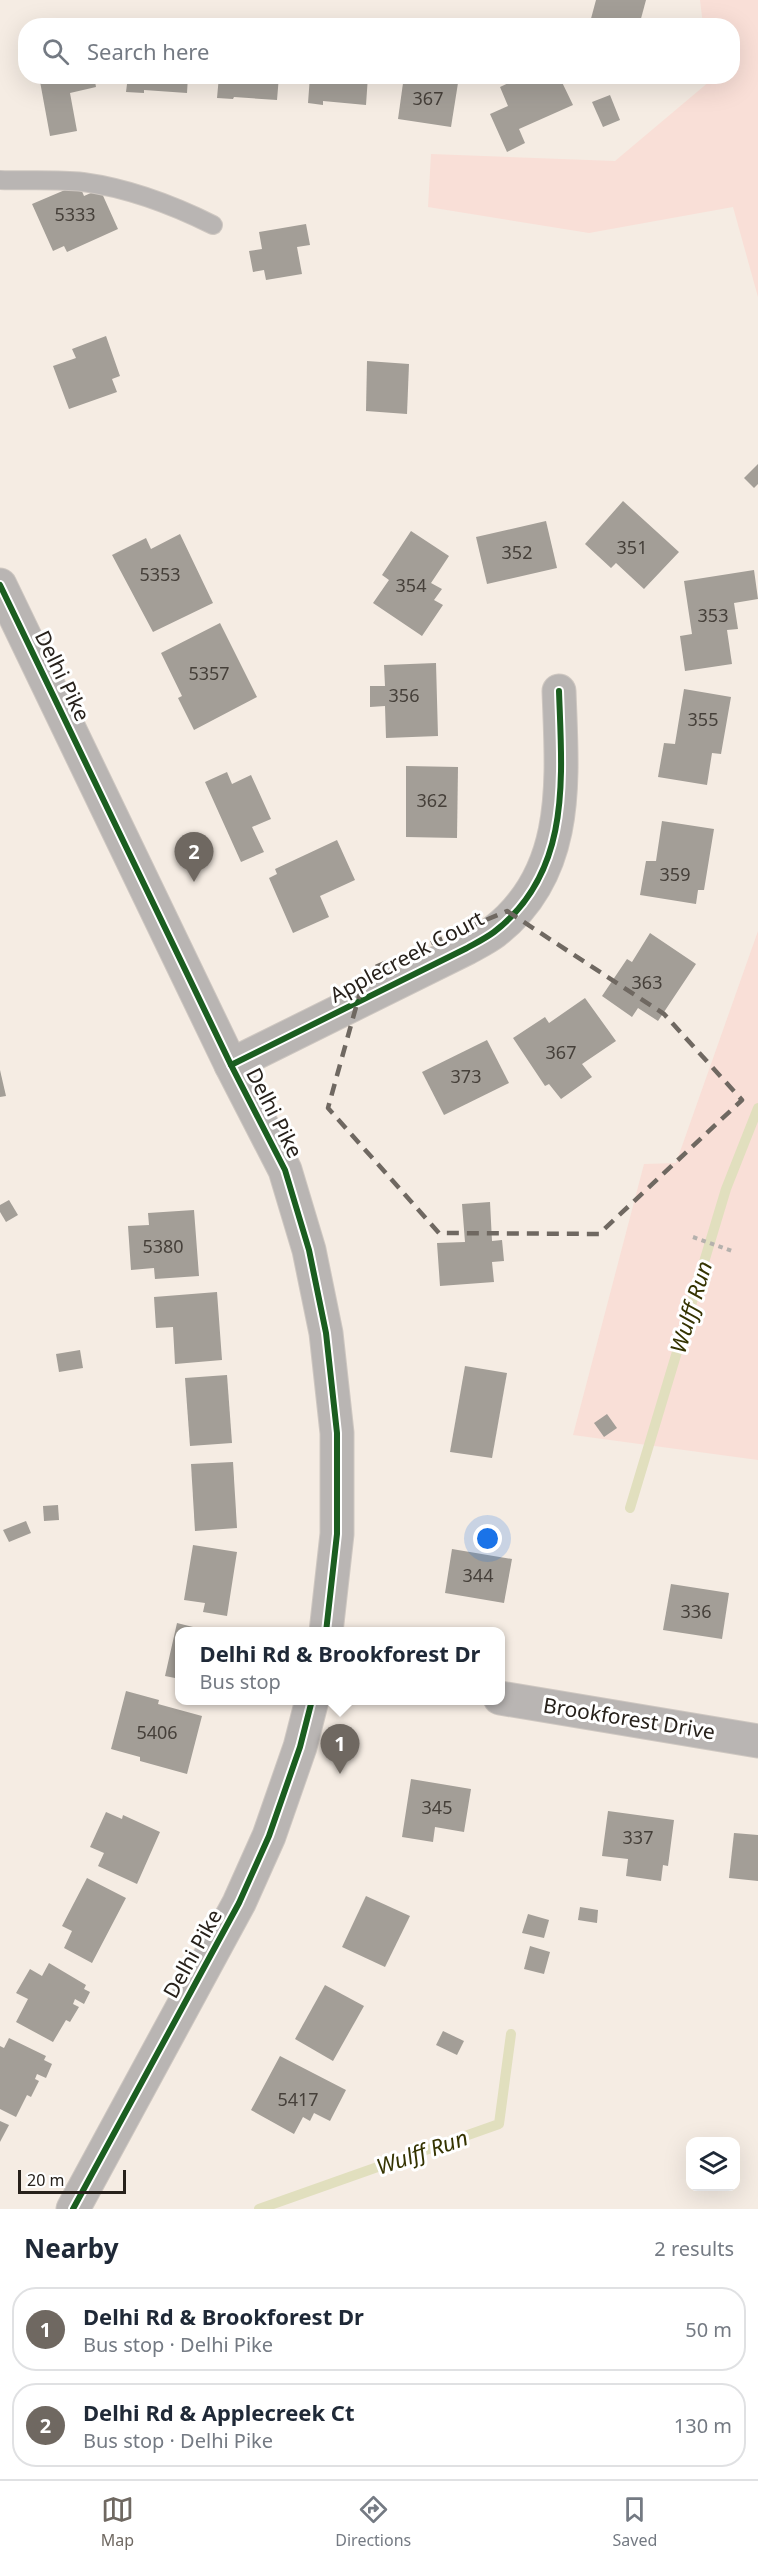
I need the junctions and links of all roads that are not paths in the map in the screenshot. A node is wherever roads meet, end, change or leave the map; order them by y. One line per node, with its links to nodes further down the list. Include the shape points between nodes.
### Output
1 (0, 180): 2 (lane, via 93,185 133,194)
2 (213, 225)
3 (0, 585): 5 (street, Delhi Pike)
4 (559, 691): 5 (street, Applecreek Court, via 562,784 554,842 536,885 517,911 494,932 467,948)
5 (231, 1065): 6 (street, Delhi Pike, via 285,1170 309,1250 326,1333 337,1433 337,1534)
6 (327, 1627)
7 (505, 1699): 9 (street, Brookforest Drive)
8 (311, 1705): 10 (street, Delhi Pike, via 269,1836 239,1904)
9 (758, 1741)
10 (73, 2209)

